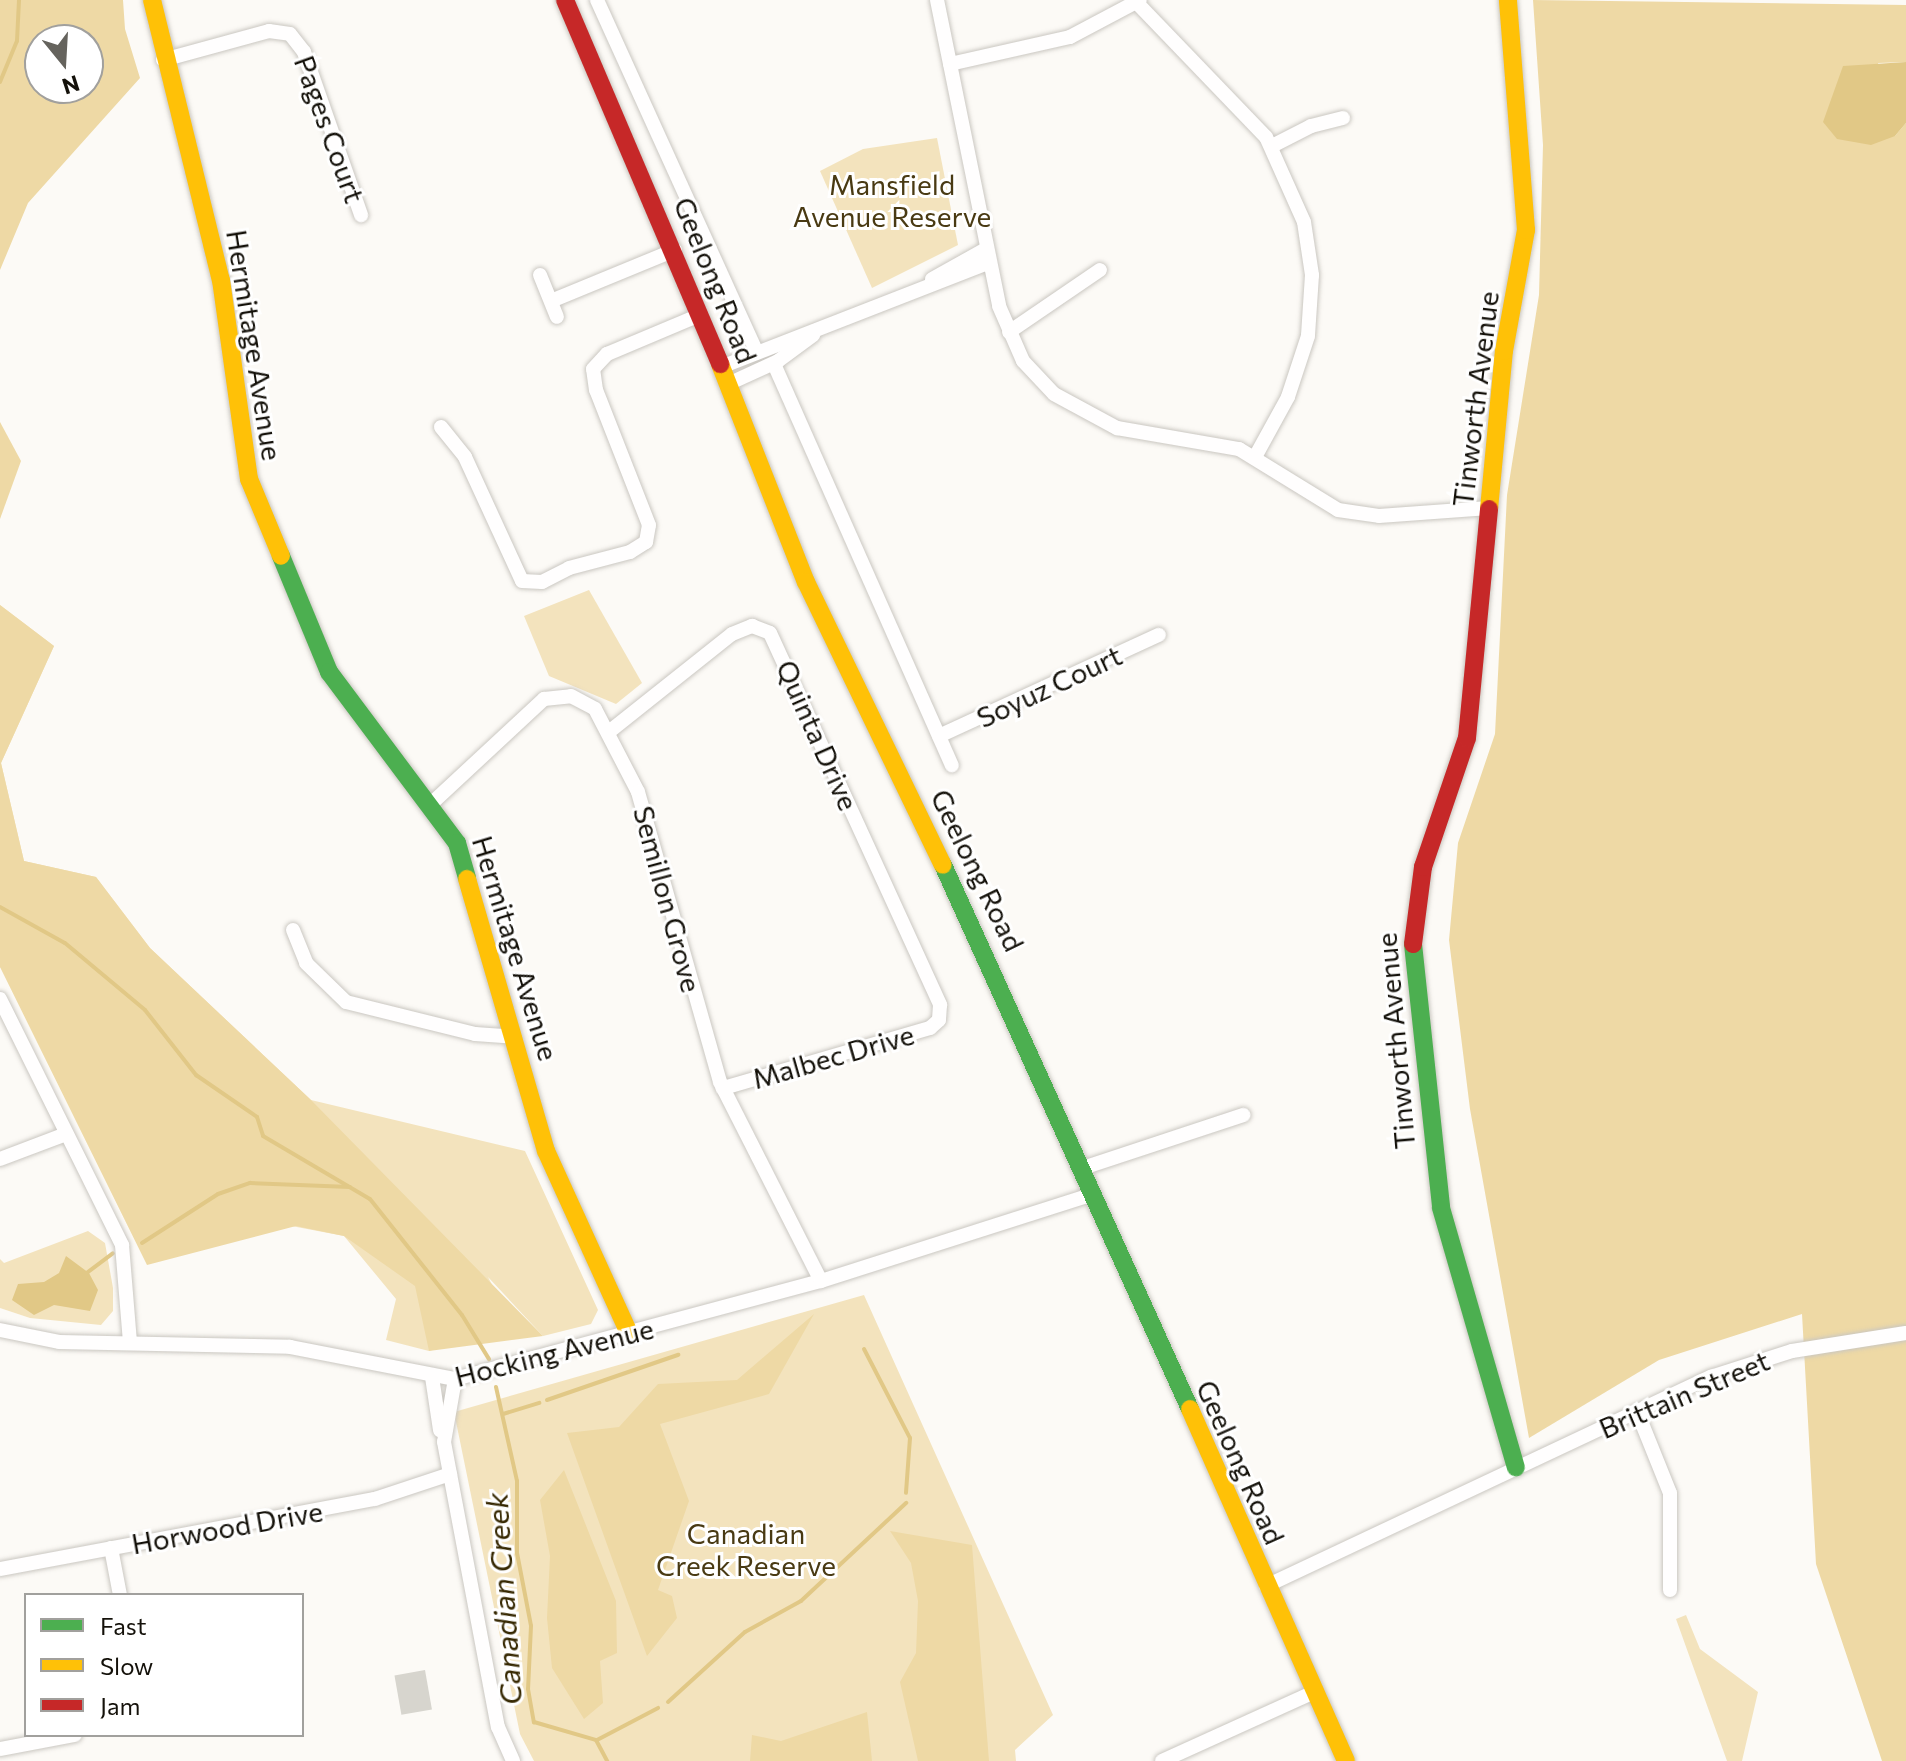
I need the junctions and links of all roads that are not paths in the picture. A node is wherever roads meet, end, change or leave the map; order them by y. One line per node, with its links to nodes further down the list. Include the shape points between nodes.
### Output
1 (152, 0): 7 (street, Hermitage Avenue)
2 (565, 0): 12 (street, Geelong Road)
3 (597, 0): 21 (street, Geelong Road)
4 (937, 0): 8 (street)
5 (1508, 0): 26 (street, Tinworth Avenue, via 1526,230 1504,351)
6 (1138, 1): 8 (street, via 1070,37); 10 (street)
7 (163, 60): 11 (street, Pages Court, via 269,31 290,34 304,52); 31 (street, Hermitage Avenue, via 219,268 252,489 329,672 360,719)
8 (950, 64): 13 (street)
9 (1343, 118): 10 (street, via 1311,126)
10 (1272, 146): 25 (street, via 1302,215 1312,294 1298,373)
11 (361, 215)
12 (675, 250): 16 (street); 17 (street, Geelong Road)
13 (987, 256): 19 (street); 20 (street)
14 (1100, 270): 19 (street)
15 (540, 275): 16 (street)
16 (551, 301): 18 (street)
17 (700, 315): 23 (street, Geelong Road); 24 (street, via 607,354 593,369 596,390 649,525 646,542 630,552 569,568 542,582 519,579 465,457)
18 (557, 317)
19 (1009, 332): 25 (street, via 1031,371 1077,411 1117,428 1221,443)
20 (816, 333): 21 (street); 22 (street)
21 (759, 351): 22 (street, Geelong Road); 23 (street)
22 (771, 365): 23 (street); 29 (street, Geelong Road)
23 (724, 376): 40 (street, Geelong Road, via 818,609 954,881)
24 (441, 427)
25 (1255, 457): 26 (street, via 1317,501 1355,514)
26 (1489, 508): 51 (street, Tinworth Avenue, via 1467,738 1423,867 1411,958 1441,1208)
27 (1159, 635): 29 (street, Soyuz Court)
28 (610, 731): 31 (street, Semillon Grove, via 587,702 549,697); 34 (street, Quinta Drive, via 732,634 752,626 770,633 938,999); 36 (street, Semillon Grove, via 640,798)
29 (939, 736): 30 (street, Geelong Road)
30 (952, 765)
31 (432, 803): 35 (street, Hermitage Avenue, via 470,873)
32 (293, 930): 35 (street, via 306,963 346,1002)
33 (0, 999): 38 (street)
34 (940, 1018): 36 (street, Malbec Drive, via 930,1028)
35 (514, 1037): 45 (street, Hermitage Avenue, via 550,1160)
36 (723, 1088): 42 (street, Semillon Grove)
37 (1243, 1115): 40 (street)
38 (66, 1134): 39 (street); 46 (street, via 123,1249)
39 (0, 1159)
40 (1083, 1168): 41 (street, Geelong Road)
41 (1093, 1194): 42 (street, Hocking Avenue); 55 (street, Geelong Road)
42 (821, 1281): 45 (street, Hocking Avenue)
43 (0, 1330): 46 (street, Hocking Avenue, via 59,1342)
44 (1906, 1333): 49 (street, Brittain Street, via 1765,1358)
45 (630, 1335): 48 (street, Hocking Avenue)
46 (130, 1342): 47 (street, Hocking Avenue, via 290,1347)
47 (432, 1377): 48 (street, Hocking Avenue); 50 (street)
48 (455, 1379): 50 (street)
49 (1637, 1411): 51 (street, Brittain Street); 56 (street, via 1670,1493)
50 (444, 1442): 52 (street)
51 (1516, 1467): 55 (street)
52 (450, 1474): 53 (street, Horwood Drive, via 375,1499); 61 (street, via 498,1727)
53 (111, 1548): 54 (street, Horwood Drive); 57 (street)
54 (0, 1569)
55 (1266, 1586): 58 (street, Geelong Road)
56 (1670, 1590)
57 (120, 1593)
58 (1314, 1692): 62 (street); 63 (street, Geelong Road)
59 (64, 1737): 60 (street)
60 (0, 1749)
61 (513, 1761)
62 (1162, 1761)
63 (1346, 1761)

